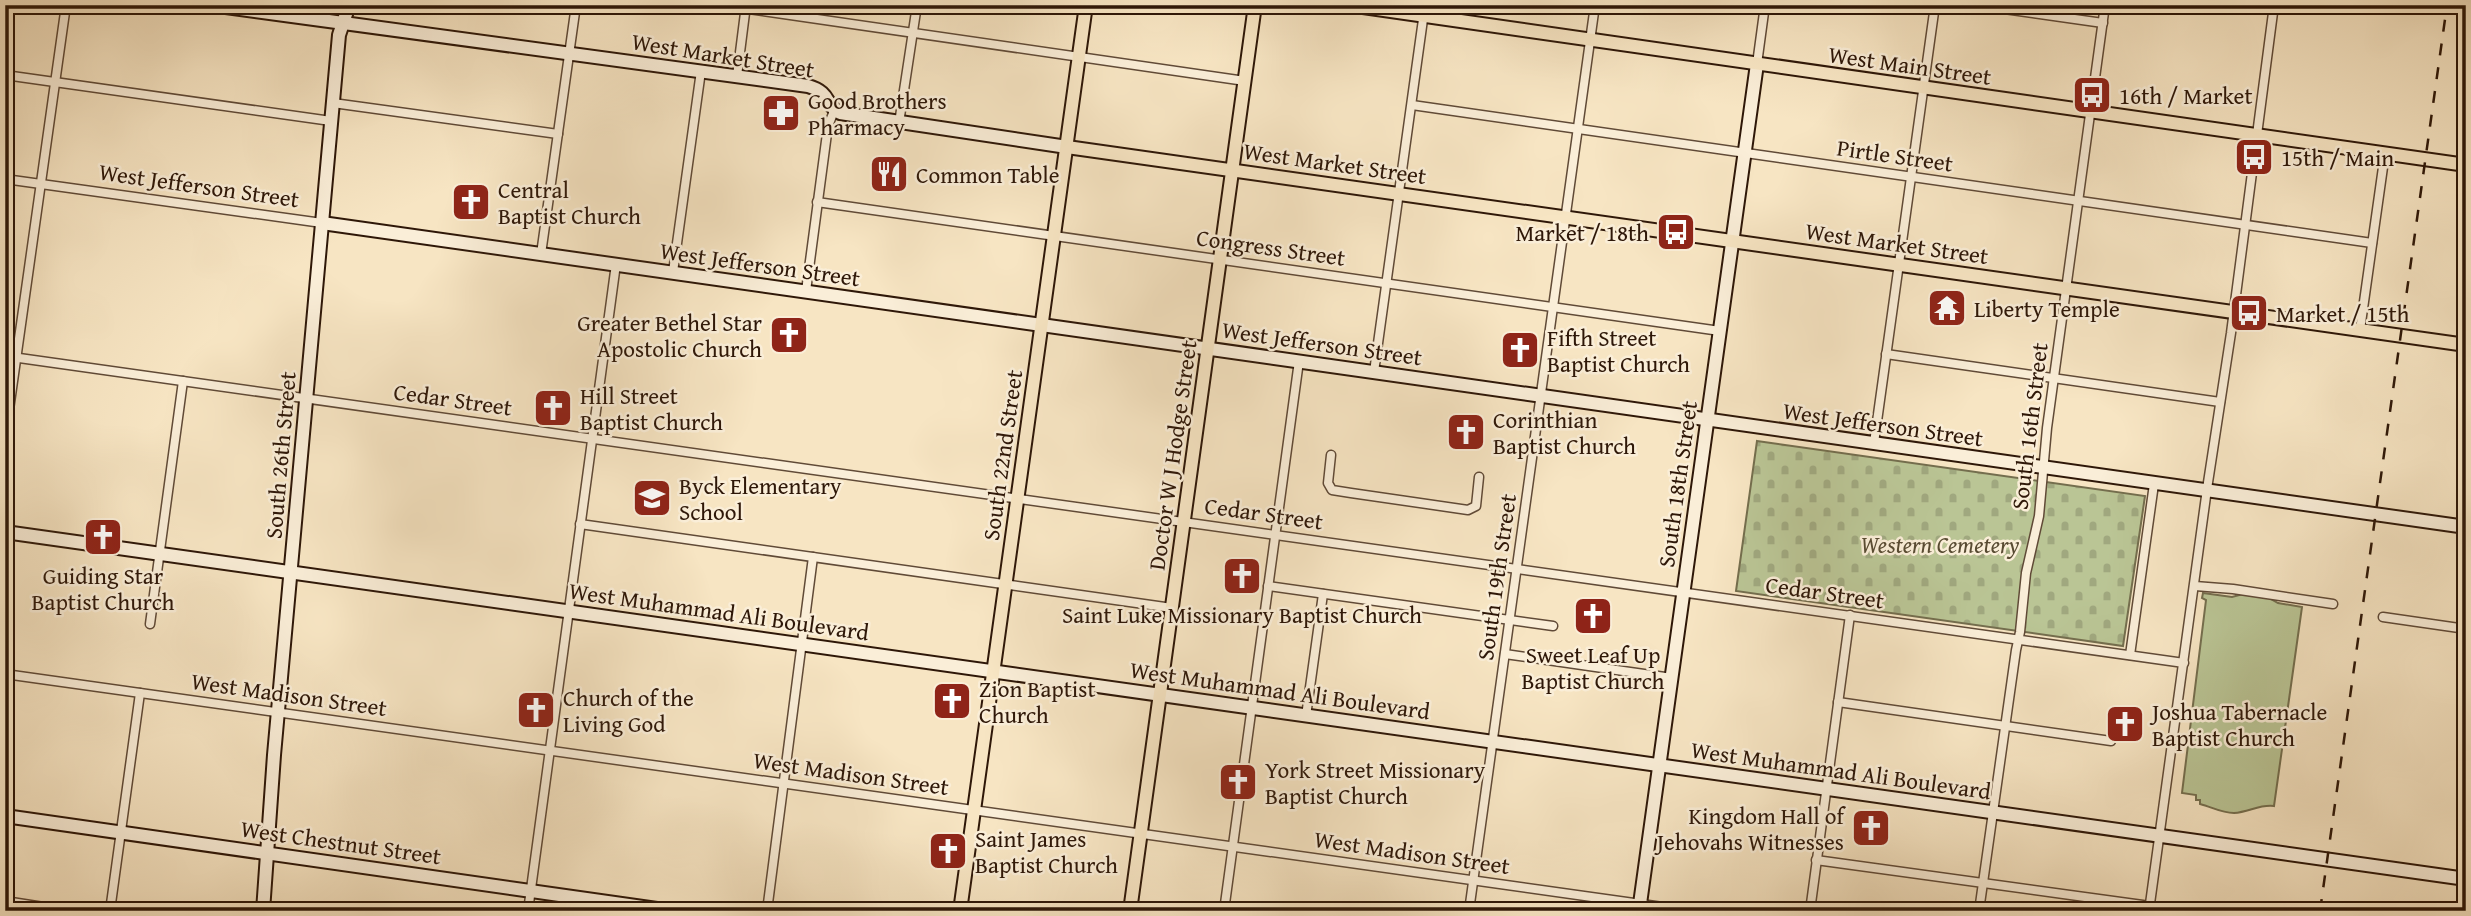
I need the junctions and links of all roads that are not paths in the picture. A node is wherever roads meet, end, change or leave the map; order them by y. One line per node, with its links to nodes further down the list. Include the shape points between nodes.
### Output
1 (66, 5): 29 (street)
2 (211, 5): 18 (street, West Market Street)
3 (349, 5): 18 (street, South 26th Street)
4 (576, 5): 22 (street)
5 (721, 5): 16 (street)
6 (917, 5): 20 (street)
7 (1086, 5): 23 (main road, South 22nd Street)
8 (1255, 5): 28 (main road, Doctor W J Hodge Street)
9 (1349, 5): 17 (main road, West Main Street)
10 (1595, 5): 21 (street, South 19th Street)
11 (1765, 5): 24 (street)
12 (1935, 5): 30 (street)
13 (1976, 5): 19 (street)
14 (2105, 5): 19 (street, South 16th Street)
15 (2274, 5): 39 (street)
16 (746, 7): 20 (street); 27 (street)
17 (1425, 11): 21 (main road, West Main Street); 32 (street)
18 (344, 23): 22 (street, West Market Street); 31 (street, South 26th Street)
19 (2103, 23): 34 (street, South 16th Street)
20 (913, 33): 23 (street); 36 (street)
21 (1591, 40): 24 (main road, West Main Street); 37 (street, South 19th Street)
22 (569, 53): 25 (street, West Market Street); 38 (street)
23 (1079, 57): 28 (street); 40 (main road, South 22nd Street)
24 (1757, 64): 30 (main road, West Main Street); 41 (street, South 18th Street)
25 (701, 71): 27 (street, West Market Street); 61 (street)
26 (5, 75): 29 (street)
27 (737, 76): 33 (street, West Market Street, via 816,88)
28 (1245, 81): 44 (main road, Doctor W J Hodge Street)
29 (55, 82): 35 (street); 47 (street)
30 (1923, 88): 34 (main road, West Main Street); 45 (street)
31 (333, 103): 35 (street, South 26th Street); 38 (street)
32 (1412, 105): 37 (street, Pirtle Street); 48 (street)
33 (835, 111): 36 (street, West Market Street); 50 (street, via 828,126)
34 (2090, 111): 39 (main road, West Main Street); 49 (street, South 16th Street)
35 (331, 121): 52 (street, South 26th Street)
36 (899, 122): 40 (street, West Market Street)
37 (1578, 129): 41 (street, Pirtle Street); 51 (street, South 19th Street)
38 (558, 134): 57 (street)
39 (2258, 134): 42 (main road, West Main Street); 53 (street)
40 (1067, 147): 44 (main road, West Market Street); 54 (main road, South 22nd Street)
41 (1744, 153): 45 (street, Pirtle Street); 55 (street, South 18th Street)
42 (2385, 153): 43 (main road, West Main Street); 56 (street)
43 (2466, 165)
44 (1232, 170): 48 (main road, West Market Street); 58 (main road, Doctor W J Hodge Street)
45 (1911, 177): 49 (street, Pirtle Street); 60 (street)
46 (5, 179): 47 (street, West Jefferson Street)
47 (41, 184): 52 (street, West Jefferson Street); 74 (street)
48 (1399, 193): 51 (main road, West Market Street); 62 (street)
49 (2078, 201): 53 (street, Pirtle Street); 63 (street, South 16th Street)
50 (817, 202): 54 (street, Congress Street); 64 (street)
51 (1566, 217): 55 (main road, West Market Street); 65 (street, South 19th Street)
52 (322, 223): 57 (street, West Jefferson Street); 80 (street, South 26th Street)
53 (2245, 225): 56 (street, Pirtle Street); 66 (street)
54 (1053, 235): 58 (street, Congress Street); 67 (main road, South 22nd Street)
55 (1732, 240): 60 (main road, West Market Street); 69 (street, South 18th Street)
56 (2372, 243): 68 (street)
57 (541, 254): 59 (street, West Jefferson Street)
58 (1221, 259): 62 (street, Congress Street); 71 (main road, Doctor W J Hodge Street)
59 (616, 264): 61 (street, West Jefferson Street); 84 (street)
60 (1899, 265): 63 (main road, West Market Street); 72 (street)
61 (673, 272): 64 (street, West Jefferson Street)
62 (1386, 282): 65 (street, Congress Street); 76 (street)
63 (2066, 288): 66 (main road, West Market Street); 77 (street, South 16th Street)
64 (806, 291): 67 (street, West Jefferson Street)
65 (1553, 306): 69 (street, Congress Street); 79 (street, South 19th Street)
66 (2234, 311): 68 (main road, West Market Street); 81 (street)
67 (1041, 325): 71 (street, West Jefferson Street); 91 (main road, South 22nd Street)
68 (2360, 330): 70 (main road, West Market Street)
69 (1720, 331): 82 (street, South 18th Street)
70 (2466, 345)
71 (1208, 348): 75 (street, West Jefferson Street); 92 (main road, Doctor W J Hodge Street)
72 (1886, 354): 77 (street); 85 (street)
73 (5, 356): 74 (street, Cedar Street)
74 (17, 357): 78 (street, Cedar Street); 83 (street)
75 (1299, 361): 76 (street, West Jefferson Street); 96 (street)
76 (1374, 372): 79 (street, West Jefferson Street)
77 (2053, 378): 81 (street); 87 (street, South 16th Street)
78 (183, 381): 80 (street, Cedar Street); 97 (street)
79 (1541, 395): 82 (street, West Jefferson Street); 99 (street, South 19th Street)
80 (306, 398): 84 (street, Cedar Street); 100 (street, South 26th Street)
81 (2220, 402): 90 (street)
82 (1707, 419): 85 (street, West Jefferson Street); 104 (street, South 18th Street)
83 (5, 438)
84 (592, 438): 91 (street, Cedar Street); 93 (street)
85 (1874, 443): 87 (street, West Jefferson Street)
86 (1331, 455): 88 (street, via 1328,483 1332,490 1364,495 1468,510 1476,506)
87 (2043, 467): 89 (street, West Jefferson Street); 115 (street, South 16th Street)
88 (1479, 477)
89 (2154, 484): 90 (street, West Jefferson Street); 118 (street)
90 (2207, 489): 94 (street, West Jefferson Street); 103 (street)
91 (1017, 498): 92 (street, Cedar Street); 101 (main road, South 22nd Street)
92 (1184, 521): 96 (street, Cedar Street); 107 (main road, Doctor W J Hodge Street)
93 (580, 524): 98 (street); 108 (street)
94 (2466, 527)
95 (5, 532): 97 (street, West Muhammad Ali Boulevard)
96 (1275, 534): 99 (street, Cedar Street); 102 (street)
97 (160, 554): 100 (street, West Muhammad Ali Boulevard); 112 (street)
98 (813, 557): 101 (street); 116 (street)
99 (1517, 568): 104 (street, Cedar Street); 111 (street, South 19th Street)
100 (291, 572): 108 (street, West Muhammad Ali Boulevard); 127 (street, South 26th Street)
101 (1005, 584): 107 (street); 120 (main road, South 22nd Street)
102 (1268, 586): 105 (street); 126 (street)
103 (2195, 586): 106 (street); 119 (street)
104 (1683, 592): 109 (street, Cedar Street); 122 (street, South 18th Street)
105 (1323, 594): 111 (street); 128 (street)
106 (2333, 604)
107 (1172, 608): 124 (main road, Doctor W J Hodge Street)
108 (568, 611): 116 (street, West Muhammad Ali Boulevard); 132 (street)
109 (1850, 615): 115 (street, Cedar Street); 125 (street)
110 (2383, 617): 114 (street)
111 (1510, 620): 113 (street); 117 (street, South 19th Street)
112 (150, 624)
113 (1553, 626)
114 (2466, 629)
115 (2019, 639): 118 (street, Cedar Street); 129 (street, South 16th Street)
116 (802, 644): 120 (street, West Muhammad Ali Boulevard); 134 (street)
117 (1505, 654): 122 (street); 131 (street, South 19th Street)
118 (2130, 655): 119 (street, Cedar Street)
119 (2185, 663): 141 (street)
120 (993, 671): 124 (street, West Muhammad Ali Boulevard); 136 (main road, South 22nd Street)
121 (5, 674): 123 (street, West Madison Street)
122 (1672, 678): 133 (street, South 18th Street)
123 (140, 693): 127 (street, West Madison Street); 139 (street)
124 (1160, 694): 126 (street, West Muhammad Ali Boulevard); 140 (main road, Doctor W J Hodge Street)
125 (1838, 702): 129 (street); 135 (street)
126 (1252, 708): 128 (street, West Muhammad Ali Boulevard); 142 (street)
127 (278, 712): 132 (street, West Madison Street); 143 (street, South 26th Street)
128 (1306, 716): 131 (street, West Muhammad Ali Boulevard)
129 (2005, 726): 130 (street); 137 (street, South 16th Street)
130 (2111, 741)
131 (1493, 742): 133 (street, West Muhammad Ali Boulevard); 146 (street, South 19th Street)
132 (550, 750): 134 (street, West Madison Street); 148 (street)
133 (1660, 766): 135 (street, West Muhammad Ali Boulevard); 150 (street, South 18th Street)
134 (784, 783): 136 (street, West Madison Street); 157 (street)
135 (1826, 789): 137 (street, West Muhammad Ali Boulevard); 144 (street)
136 (974, 810): 140 (street, West Madison Street); 158 (main road, South 22nd Street)
137 (1993, 813): 141 (street, West Muhammad Ali Boulevard); 147 (street, South 16th Street)
138 (5, 816): 139 (street, West Chestnut Street)
139 (120, 832): 143 (street, West Chestnut Street); 153 (street)
140 (1140, 833): 142 (street, West Madison Street); 159 (main road, Doctor W J Hodge Street)
141 (2160, 836): 145 (street, West Muhammad Ali Boulevard); 151 (street)
142 (1231, 846): 146 (street, West Madison Street); 160 (street)
143 (267, 853): 148 (street, West Chestnut Street); 154 (street, South 26th Street)
144 (1816, 860): 147 (street); 163 (street)
145 (2466, 879)
146 (1474, 880): 150 (street, West Madison Street); 161 (street, South 19th Street)
147 (1983, 883): 151 (street); 164 (street, South 16th Street)
148 (531, 890): 155 (street); 156 (street, West Chestnut Street)
149 (5, 901): 152 (street)
150 (1640, 907): 162 (street, West Madison Street)
151 (2150, 908)
152 (69, 911)
153 (110, 911)
154 (262, 911)
155 (528, 911)
156 (671, 911)
157 (766, 911)
158 (960, 911)
159 (1130, 911)
160 (1224, 911)
161 (1469, 911)
162 (1690, 911)
163 (1810, 911)
164 (1979, 911)

